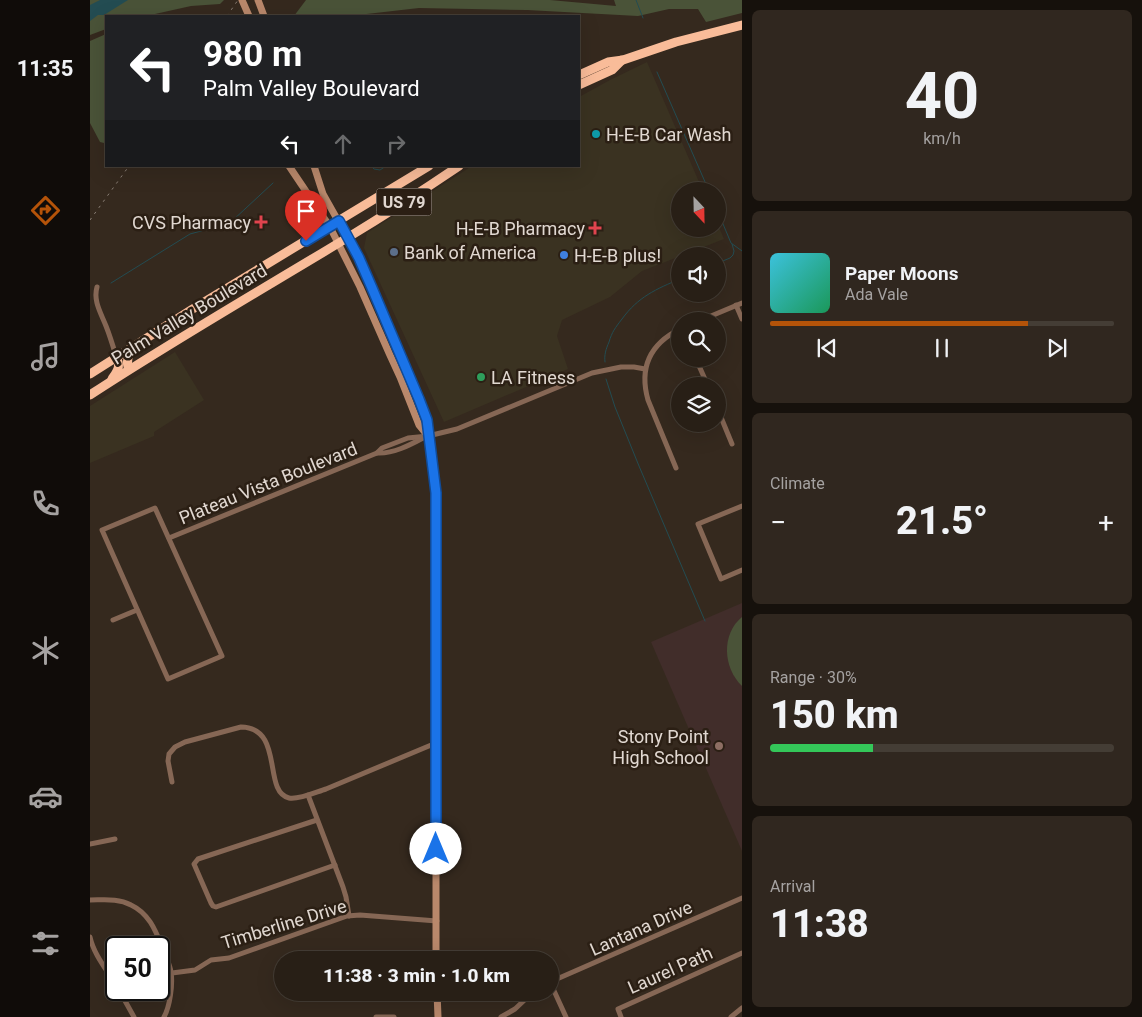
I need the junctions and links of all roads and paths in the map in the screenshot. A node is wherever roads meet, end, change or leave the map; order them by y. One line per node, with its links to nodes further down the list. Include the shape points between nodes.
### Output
1 (242, 0): 3 (main road)
2 (258, 1): 4 (main road)
3 (249, 15)
4 (264, 15)
5 (742, 25): 6 (highway)
6 (623, 60): 7 (highway, via 608,62); 8 (highway, via 612,70)
7 (580, 75)
8 (580, 85)
9 (290, 167): 14 (main road)
10 (314, 167): 13 (main road, via 323,194)
11 (427, 167): 13 (highway, Palm Valley Boulevard / US 79)
12 (457, 167): 15 (highway, Palm Valley Boulevard / US 79)
13 (339, 221): 14 (highway, Palm Valley Boulevard / US 79); 15 (main road)
14 (330, 227): 16 (main road); 23 (highway, Palm Valley Boulevard / US 79)
15 (348, 238): 16 (highway, Palm Valley Boulevard / US 79); 25 (main road)
16 (338, 243): 20 (main road); 26 (highway, Palm Valley Boulevard / US 79)
17 (97, 287): 24 (street, via 96,303)
18 (739, 304): 19 (street); 21 (street)
19 (720, 312)
20 (373, 317): 25 (main road, via 382,324); 32 (main road, via 419,425)
21 (742, 319)
22 (671, 335): 27 (street, via 661,342)
23 (136, 344): 24 (highway, Palm Valley Boulevard / US 79); 26 (highway, via 128,359)
24 (116, 356): 28 (highway, Palm Valley Boulevard / US 79); 29 (highway, via 119,367)
25 (404, 364): 32 (main road, via 427,420)
26 (129, 369): 29 (highway, Palm Valley Boulevard / US 79)
27 (645, 369): 32 (street, Plateau Vista Boulevard, via 621,367 592,373 457,429); 34 (street, via 648,400)
28 (90, 374)
29 (111, 381): 30 (highway, Palm Valley Boulevard / US 79)
30 (90, 395)
31 (726, 429): 33 (street)
32 (428, 436): 36 (street, Plateau Vista Boulevard, via 401,448 377,453); 40 (main road, via 436,493)
33 (732, 444)
34 (676, 468)
35 (742, 506): 37 (street, via 698,524 721,579)
36 (168, 538): 38 (street, via 154,508 102,530); 38 (street, via 222,656 168,679)
37 (742, 570)
38 (137, 610): 39 (street)
39 (113, 620)
40 (436, 743): 42 (street); 50 (main road)
41 (172, 782): 42 (street, via 168,761 175,747 247,728 264,737 280,793 290,798)
42 (308, 795): 43 (street)
43 (317, 820): 46 (street); 46 (street, via 198,859 194,864 211,903 216,907)
44 (115, 838): 45 (street)
45 (90, 844)
46 (335, 865): 49 (street)
47 (742, 898): 56 (street, Lantana Drive)
48 (90, 900): 55 (street, via 119,900 141,911 154,928)
49 (349, 916): 50 (street, Timberline Drive); 55 (street, Timberline Drive, via 229,958 211,960 195,970)
50 (437, 921): 52 (main road)
51 (90, 937): 54 (street)
52 (436, 951)
53 (742, 953): 69 (street, Laurel Path, via 618,1009)
54 (105, 968)
55 (172, 973): 63 (street, via 170,1003)
56 (559, 978)
57 (125, 1001): 62 (street)
58 (437, 1001): 66 (main road)
59 (523, 1001): 67 (street)
60 (559, 1001): 68 (street)
61 (742, 1008): 70 (street)
62 (134, 1017)
63 (164, 1017)
64 (376, 1017): 65 (street)
65 (394, 1017)
66 (438, 1017)
67 (501, 1017)
68 (566, 1017)
69 (621, 1017)
70 (731, 1017)

